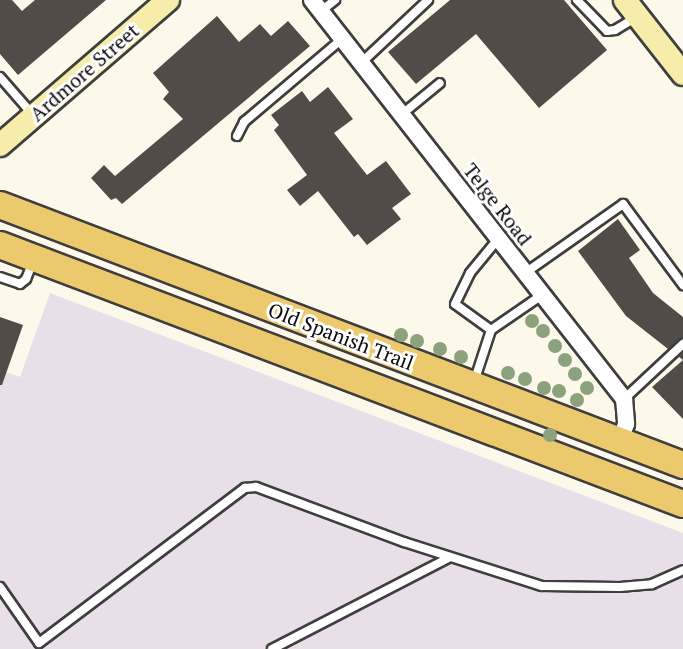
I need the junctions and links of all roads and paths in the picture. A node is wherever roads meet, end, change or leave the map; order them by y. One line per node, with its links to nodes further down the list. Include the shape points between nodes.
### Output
1 (168, 0): 13 (street, Ardmore Street)
2 (335, 0): 5 (lane)
3 (428, 0): 8 (lane)
4 (577, 0): 6 (lane, via 607,31 615,30)
5 (317, 5): 7 (street, Telge Road)
6 (631, 8): 9 (street)
7 (342, 39): 8 (street, Telge Road); 14 (lane, via 244,122)
8 (361, 63): 12 (street, Telge Road)
9 (683, 74)
10 (0, 77): 13 (lane)
11 (440, 83): 12 (lane)
12 (401, 115): 17 (street, Telge Road)
13 (34, 116): 15 (street, Ardmore Street)
14 (237, 136)
15 (0, 145)
16 (0, 205): 22 (main road, Old Spanish Trail)
17 (498, 238): 20 (street, Telge Road); 26 (lane, via 470,273 455,304)
18 (0, 245): 19 (main road, Old Spanish Trail)
19 (34, 258): 21 (lane, via 20,284); 25 (main road, Old Spanish Trail)
20 (525, 273): 23 (lane, via 623,204); 24 (street, Telge Road)
21 (0, 277)
22 (200, 282): 25 (main road); 28 (main road, Old Spanish Trail)
23 (683, 285)
24 (542, 295): 26 (lane); 29 (street, Telge Road)
25 (187, 316): 30 (main road, Old Spanish Trail)
26 (491, 330): 28 (lane)
27 (683, 344): 29 (lane)
28 (470, 384): 30 (main road); 31 (main road, Old Spanish Trail)
29 (624, 399): 31 (street, via 626,424)
30 (454, 417): 34 (main road, Old Spanish Trail)
31 (620, 441): 32 (main road, Old Spanish Trail)
32 (659, 456): 33 (main road, Old Spanish Trail); 34 (main road)
33 (683, 465)
34 (647, 490): 35 (main road, Old Spanish Trail)
35 (683, 504)
36 (450, 557): 37 (lane, via 542,586 652,584); 39 (lane, via 256,487 244,488); 41 (lane)
37 (683, 570)
38 (0, 587): 39 (lane)
39 (39, 642): 40 (lane)
40 (29, 649)
41 (272, 649)

